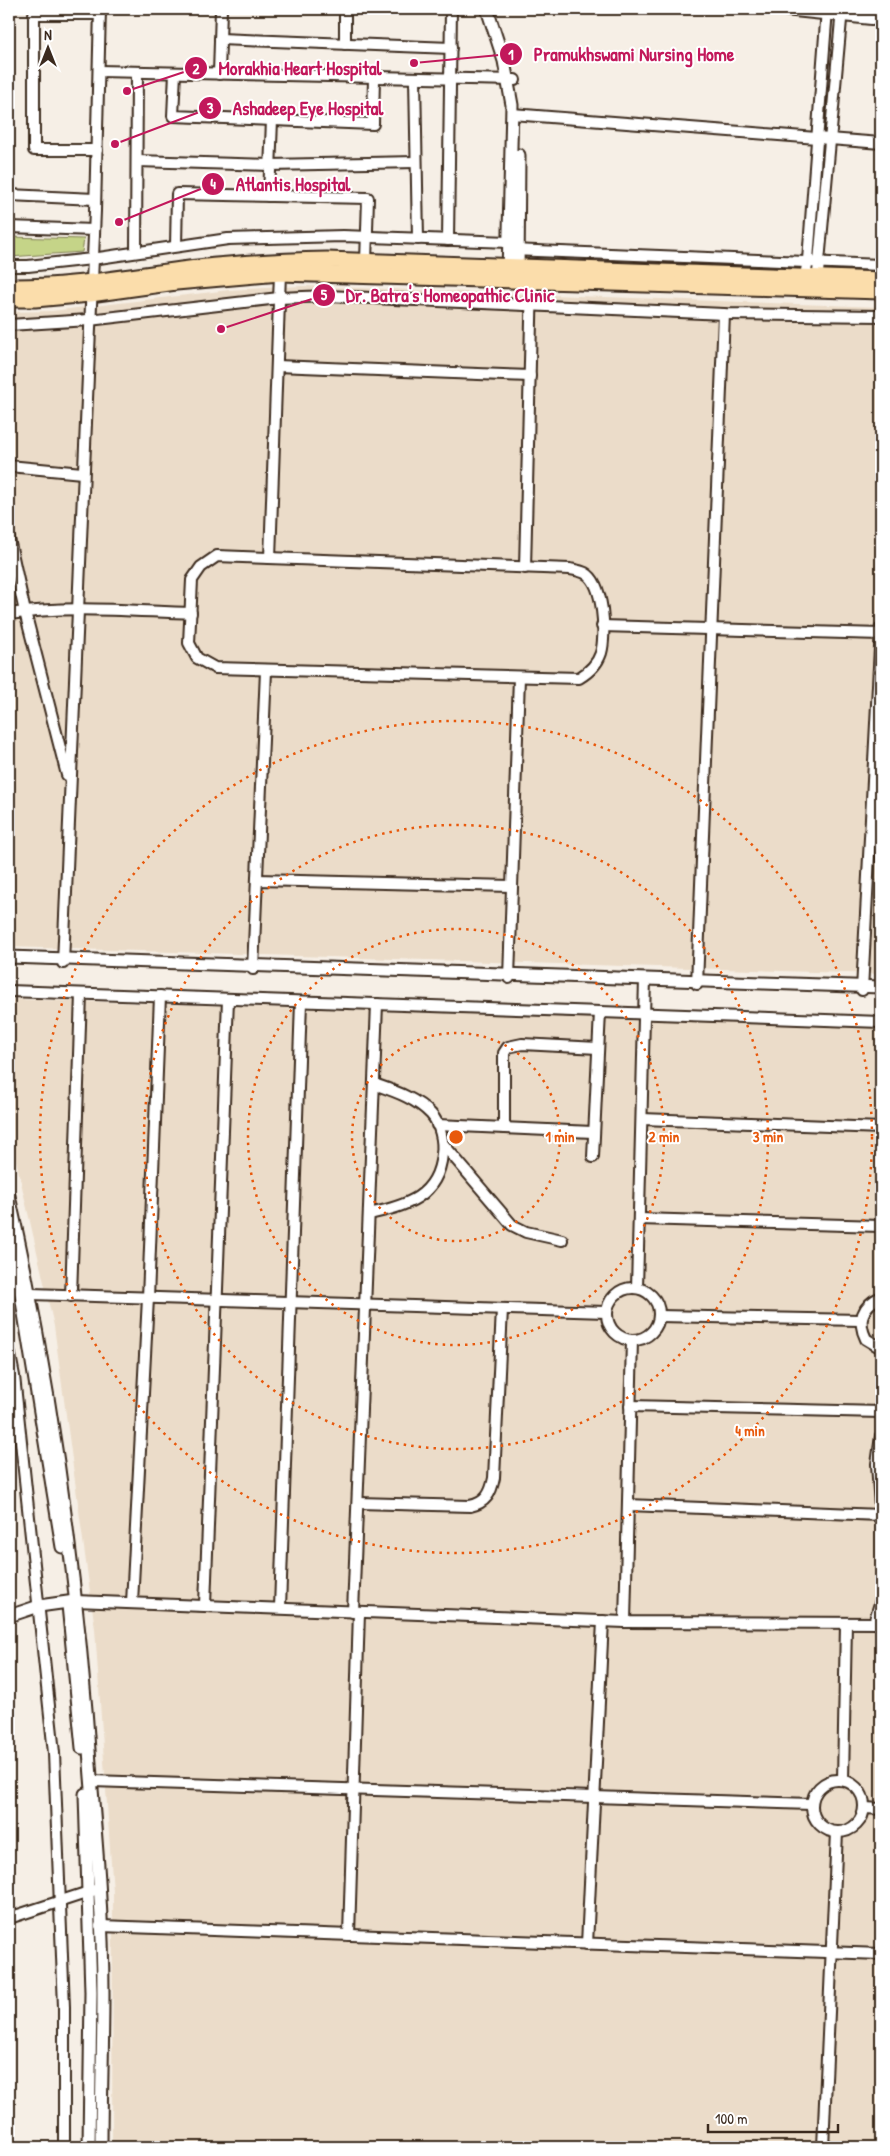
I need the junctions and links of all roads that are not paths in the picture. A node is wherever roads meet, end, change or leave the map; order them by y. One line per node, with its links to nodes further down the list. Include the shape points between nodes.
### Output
1 (221, 9): 11 (street)
2 (345, 9): 12 (street)
3 (451, 9): 13 (street)
4 (487, 9): 21 (street)
5 (494, 9): 21 (street)
6 (775, 9): 7 (street)
7 (827, 11): 9 (street); 24 (street)
8 (100, 12): 14 (street); 27 (street, via 34,14 34,150)
9 (842, 12): 10 (street); 25 (street)
10 (880, 16)
11 (220, 39): 12 (street); 17 (street)
12 (344, 44): 13 (street)
13 (451, 48): 20 (street)
14 (98, 71): 15 (street); 27 (street)
15 (137, 72): 16 (street); 28 (street)
16 (175, 73): 17 (street); 23 (street, via 174,116)
17 (219, 74): 18 (street)
18 (374, 77): 19 (street); 23 (street, via 373,124)
19 (414, 78): 20 (street); 29 (street)
20 (450, 79): 21 (street); 38 (street)
21 (511, 80): 22 (street)
22 (515, 114): 24 (street); 40 (street)
23 (272, 120): 30 (street)
24 (817, 136): 25 (street); 43 (street)
25 (831, 138): 26 (street); 45 (street)
26 (881, 143)
27 (96, 150): 33 (street)
28 (137, 161): 30 (street); 41 (street)
29 (416, 162): 30 (street); 37 (street)
30 (270, 165): 32 (street)
31 (9, 195): 33 (street)
32 (269, 196): 36 (street, via 368,198); 39 (street, via 177,194)
33 (95, 199): 35 (street)
34 (9, 227): 35 (street)
35 (94, 230): 42 (street)
36 (366, 237): 37 (street); 39 (street, via 228,239); 44 (street)
37 (418, 239): 38 (street)
38 (448, 240): 40 (street)
39 (176, 246): 41 (street)
40 (512, 247): 43 (street); 49 (street)
41 (136, 252): 42 (street)
42 (92, 259): 47 (street); 53 (street)
43 (808, 260): 45 (street); 51 (street)
44 (366, 262): 49 (main road); 53 (main road, via 255,262)
45 (821, 262): 46 (street); 51 (street)
46 (881, 265)
47 (9, 266)
48 (280, 273): 49 (main road); 53 (main road); 55 (street)
49 (517, 274): 51 (main road); 57 (street)
50 (881, 280): 51 (main road)
51 (811, 283): 54 (main road)
52 (9, 287): 53 (main road)
53 (90, 288): 56 (main road, via 35,299); 60 (street)
54 (881, 291)
55 (279, 298): 57 (street, via 327,296); 60 (street); 62 (street)
56 (9, 299)
57 (531, 306): 58 (street); 63 (street)
58 (724, 314): 59 (street); 75 (street)
59 (881, 316)
60 (89, 320): 61 (street); 65 (street)
61 (9, 325)
62 (277, 366): 63 (street); 67 (street)
63 (530, 376): 68 (street)
64 (9, 466): 65 (street)
65 (82, 473): 69 (street)
66 (9, 539): 70 (street)
67 (270, 558): 68 (street); 71 (street, via 217,556 201,567 192,580)
68 (525, 568): 73 (street, via 570,569 586,574 595,584 602,602)
69 (77, 609): 70 (street); 71 (street); 79 (street)
70 (25, 612): 72 (street); 79 (street)
71 (190, 613): 77 (street, via 189,643 196,658 215,668)
72 (9, 614)
73 (602, 626): 75 (street); 78 (street, via 601,653 592,670 579,678)
74 (881, 628): 76 (street)
75 (710, 629): 76 (street); 88 (street)
76 (881, 634): 90 (street)
77 (266, 671): 78 (street); 80 (street)
78 (519, 677): 81 (street)
79 (70, 785): 84 (street)
80 (257, 880): 81 (street); 85 (street)
81 (512, 886): 86 (street)
82 (9, 957): 84 (street)
83 (9, 961): 84 (street)
84 (63, 961): 85 (street)
85 (253, 967): 86 (street)
86 (509, 976): 87 (street)
87 (646, 980): 88 (street); 99 (street)
88 (697, 982): 90 (street)
89 (881, 987): 90 (street)
90 (862, 988): 92 (street)
91 (9, 991): 93 (street)
92 (881, 991)
93 (81, 994): 94 (street); 118 (street)
94 (160, 996): 95 (street); 120 (street)
95 (228, 999): 96 (street); 121 (street)
96 (301, 1002): 97 (street); 122 (street)
97 (377, 1004): 98 (street); 102 (street)
98 (600, 1012): 99 (street); 101 (street)
99 (644, 1014): 100 (street); 103 (street)
100 (881, 1022)
101 (598, 1048): 105 (street, via 522,1044 508,1047 504,1054); 107 (street)
102 (374, 1084): 104 (street, via 410,1098 432,1115); 111 (street)
103 (642, 1119): 106 (street); 112 (street)
104 (437, 1125): 105 (street); 108 (street)
105 (504, 1128): 107 (street)
106 (881, 1128)
107 (593, 1132): 109 (street)
108 (443, 1144): 111 (street, via 441,1169 428,1190 401,1207); 114 (street, via 512,1225 526,1232)
109 (593, 1157)
110 (9, 1196): 117 (street)
111 (369, 1214): 123 (street)
112 (639, 1219): 113 (street); 116 (street)
113 (881, 1226)
114 (562, 1240)
115 (9, 1246): 131 (street)
116 (638, 1288): 125 (street, via 626,1288 617,1293); 126 (street, via 653,1297)
117 (31, 1294): 118 (street); 131 (street)
118 (71, 1296): 120 (street)
119 (881, 1297): 127 (street, via 864,1310)
120 (148, 1298): 121 (street); 141 (street)
121 (216, 1300): 122 (street); 142 (street)
122 (289, 1302): 123 (street); 144 (street)
123 (366, 1305): 124 (street); 136 (street)
124 (502, 1309): 125 (street); 136 (street, via 494,1478 487,1498 470,1506)
125 (606, 1312): 128 (street, via 611,1330)
126 (659, 1316): 127 (street); 128 (street, via 649,1335)
127 (861, 1320): 129 (street, via 866,1338)
128 (632, 1340): 133 (street)
129 (881, 1348)
130 (9, 1350): 132 (street)
131 (39, 1371): 132 (street); 140 (street)
132 (12, 1376): 143 (street)
133 (630, 1406): 134 (street); 137 (street)
134 (881, 1412)
135 (881, 1436): 138 (street, via 878,1464)
136 (358, 1503): 145 (street)
137 (628, 1505): 138 (street); 148 (street)
138 (881, 1518)
139 (881, 1600): 149 (street)
140 (71, 1602): 141 (street); 143 (street); 152 (street); 159 (street)
141 (132, 1603): 142 (street)
142 (205, 1605): 144 (street)
143 (39, 1606): 146 (street); 160 (street, via 54,1753)
144 (280, 1608): 145 (street)
145 (356, 1612): 147 (street); 153 (street)
146 (9, 1616)
147 (603, 1621): 148 (street); 154 (street)
148 (625, 1622): 150 (street)
149 (878, 1623): 150 (street)
150 (846, 1624): 151 (street)
151 (843, 1780): 155 (street, via 831,1780 822,1785); 156 (street, via 858,1789)
152 (92, 1781): 153 (street); 159 (street)
153 (354, 1789): 154 (street); 163 (street)
154 (594, 1797): 155 (street); 164 (street)
155 (812, 1804): 158 (street, via 817,1822 825,1829)
156 (865, 1808): 157 (street); 158 (street, via 854,1827)
157 (881, 1809)
158 (837, 1832): 165 (street)
159 (94, 1890): 160 (street); 162 (street); 168 (street)
160 (61, 1901): 161 (street); 167 (street)
161 (9, 1918)
162 (100, 1926): 163 (street); 169 (street, via 103,1992)
163 (349, 1935): 164 (street)
164 (587, 1944): 165 (street)
165 (833, 1952): 166 (street); 170 (street)
166 (881, 1954)
167 (64, 2147)
168 (89, 2147)
169 (101, 2147)
170 (823, 2147)

